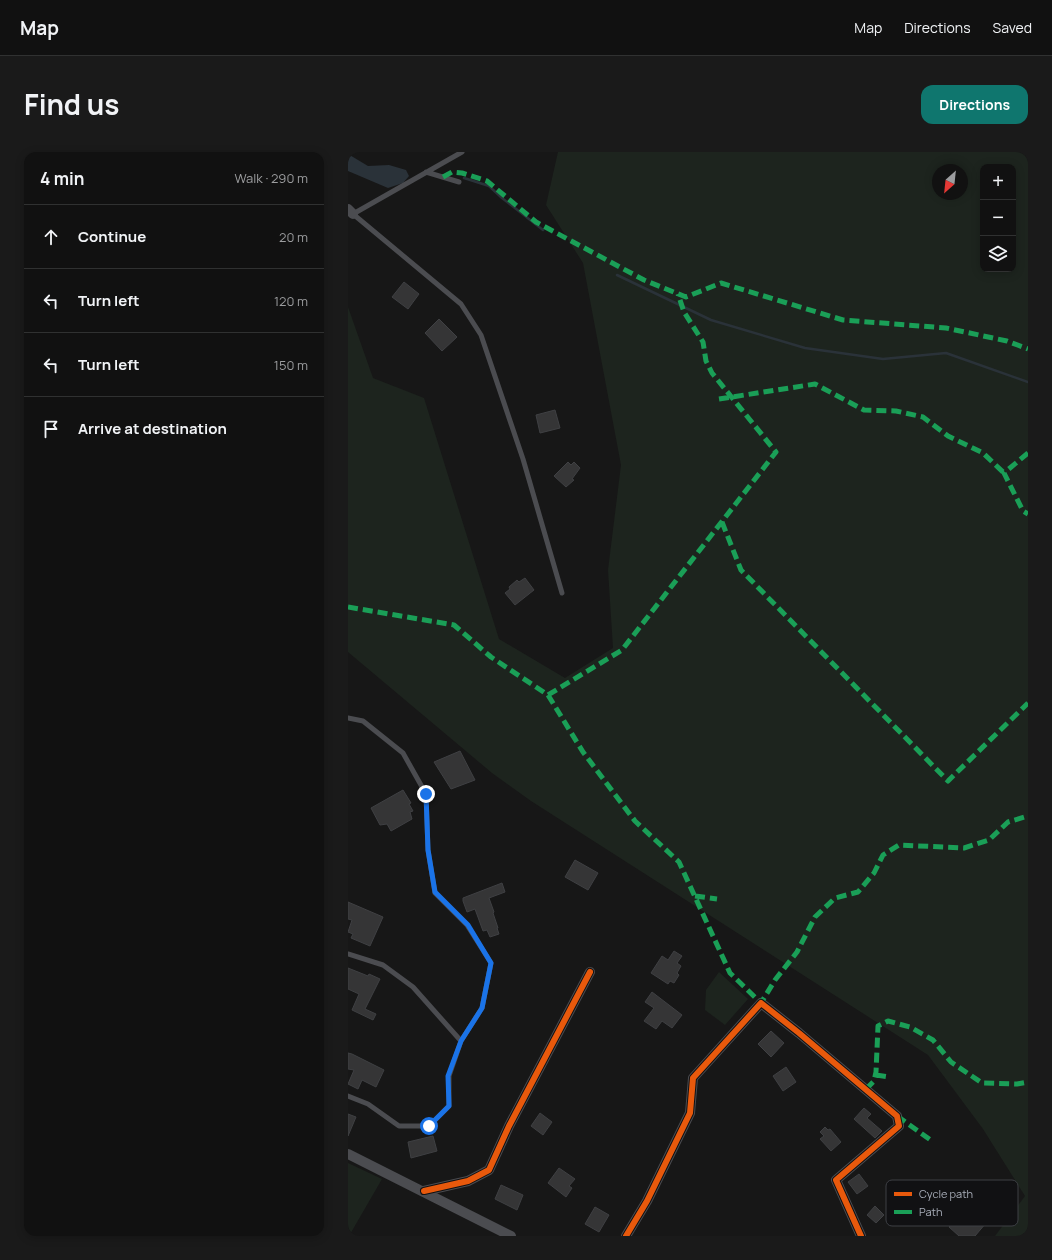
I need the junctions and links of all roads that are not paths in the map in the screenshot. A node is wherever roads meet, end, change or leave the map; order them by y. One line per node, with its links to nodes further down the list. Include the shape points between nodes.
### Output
1 (462, 152): 2 (lane)
2 (426, 172): 3 (lane); 4 (lane)
3 (459, 182)
4 (351, 211): 5 (lane, via 462,304 481,335 523,459)
5 (562, 593)
6 (348, 718): 9 (lane, via 363,721 403,753 426,794 428,850 435,892 468,925 491,963 482,1008)
7 (348, 954): 9 (lane, via 383,965 412,987)
8 (590, 972): 12 (street, via 509,1126 489,1170 468,1181)
9 (461, 1041): 10 (lane, via 448,1076 449,1106 429,1126 398,1126 368,1104)
10 (348, 1096)
11 (348, 1154): 12 (street)
12 (424, 1191): 13 (street)
13 (511, 1236)
14 (626, 1236): 15 (street, via 647,1200 690,1113 693,1078 761,1003 897,1116 899,1126 836,1180)
15 (861, 1236)

